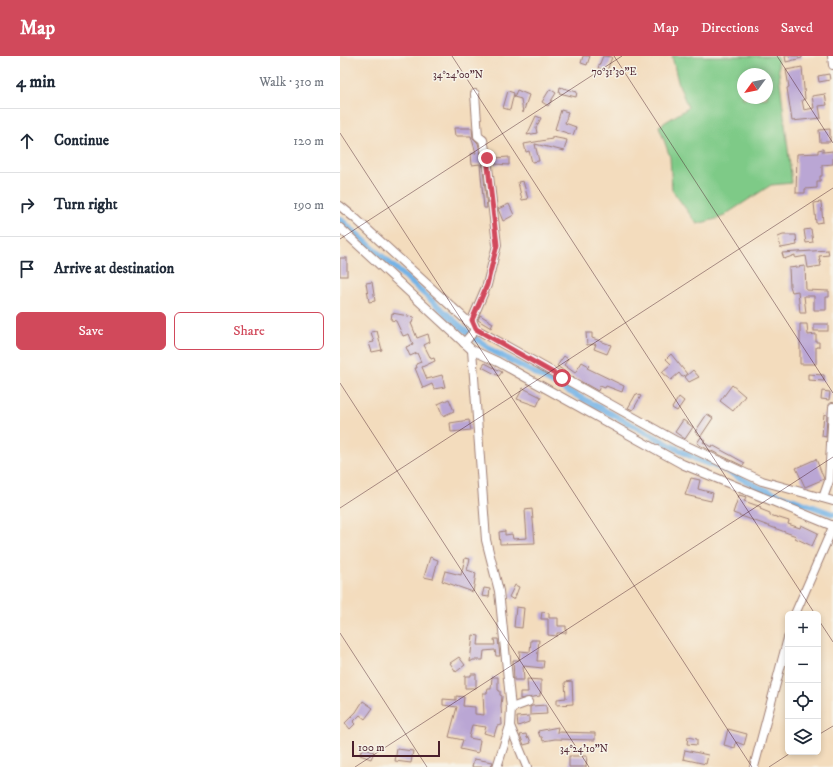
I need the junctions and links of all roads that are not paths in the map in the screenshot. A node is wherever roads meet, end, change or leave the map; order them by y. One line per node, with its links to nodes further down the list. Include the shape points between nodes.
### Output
1 (832, 56): 2 (street)
2 (833, 66)
3 (475, 94): 6 (street, via 478,136 483,140 487,158 497,245 487,285 472,320)
4 (340, 206): 6 (street)
5 (340, 228): 7 (street)
6 (476, 329): 7 (street); 10 (street, via 676,441 762,481)
7 (464, 343): 8 (street)
8 (472, 350): 12 (street, via 682,464); 16 (street, via 486,540 499,591)
9 (833, 407): 10 (street, via 829,481)
10 (823, 498): 11 (street)
11 (833, 501)
12 (833, 526): 13 (street)
13 (796, 611)
14 (786, 647): 20 (street)
15 (528, 702): 16 (street)
16 (511, 708): 17 (street)
17 (510, 726): 18 (street); 19 (street)
18 (498, 767)
19 (527, 767)
20 (754, 767)

